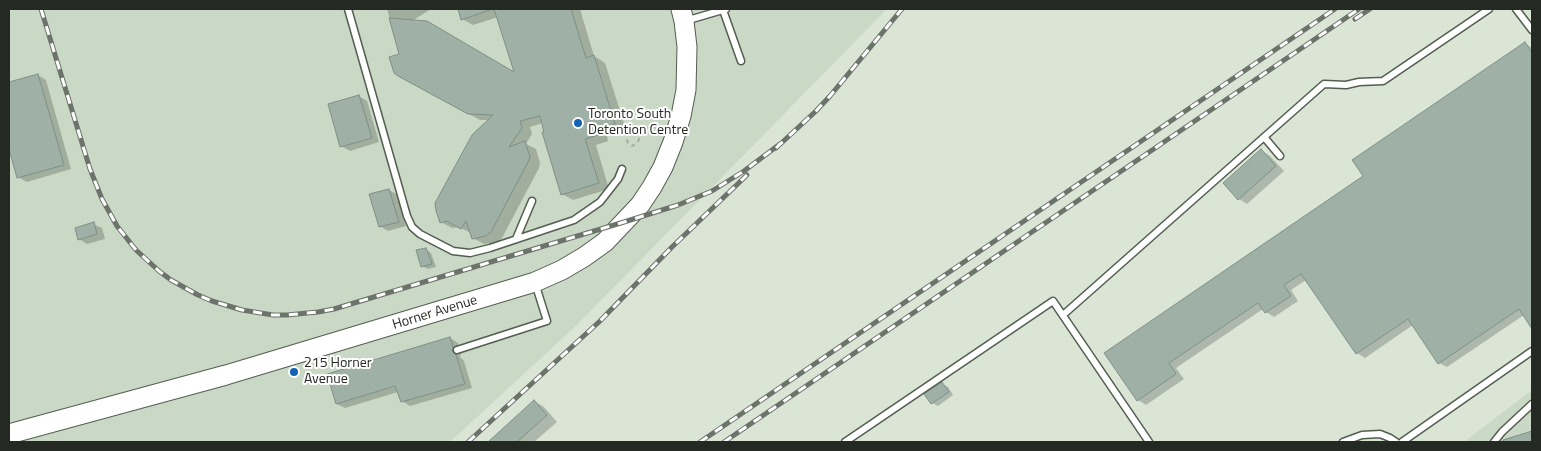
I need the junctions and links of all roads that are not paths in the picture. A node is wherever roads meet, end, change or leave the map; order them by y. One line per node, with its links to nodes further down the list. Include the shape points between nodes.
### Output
1 (348, 9): 12 (lane, via 412,227 453,251 470,253)
2 (724, 9): 5 (lane); 7 (lane)
3 (1489, 9): 8 (lane, via 1383,81 1324,84)
4 (1516, 9): 6 (lane)
5 (682, 15): 13 (main road, Horner Avenue, via 687,47 686,90 681,116 663,167 640,205 605,242 562,270)
6 (1532, 30)
7 (741, 62)
8 (1264, 137): 9 (lane); 14 (lane)
9 (1280, 156)
10 (622, 169): 12 (lane, via 600,202 574,220)
11 (532, 201): 12 (lane)
12 (516, 239)
13 (535, 282): 15 (lane, via 547,321); 18 (main road, Horner Avenue, via 226,376)
14 (1063, 315): 19 (lane, via 1053,301); 20 (lane)
15 (458, 350)
16 (1532, 352): 23 (lane)
17 (1532, 404): 24 (lane)
18 (9, 434)
19 (845, 442)
20 (1149, 442)
21 (1343, 442): 22 (lane, via 1362,435 1380,434)
22 (1396, 442)
23 (1402, 442)
24 (1494, 442)

